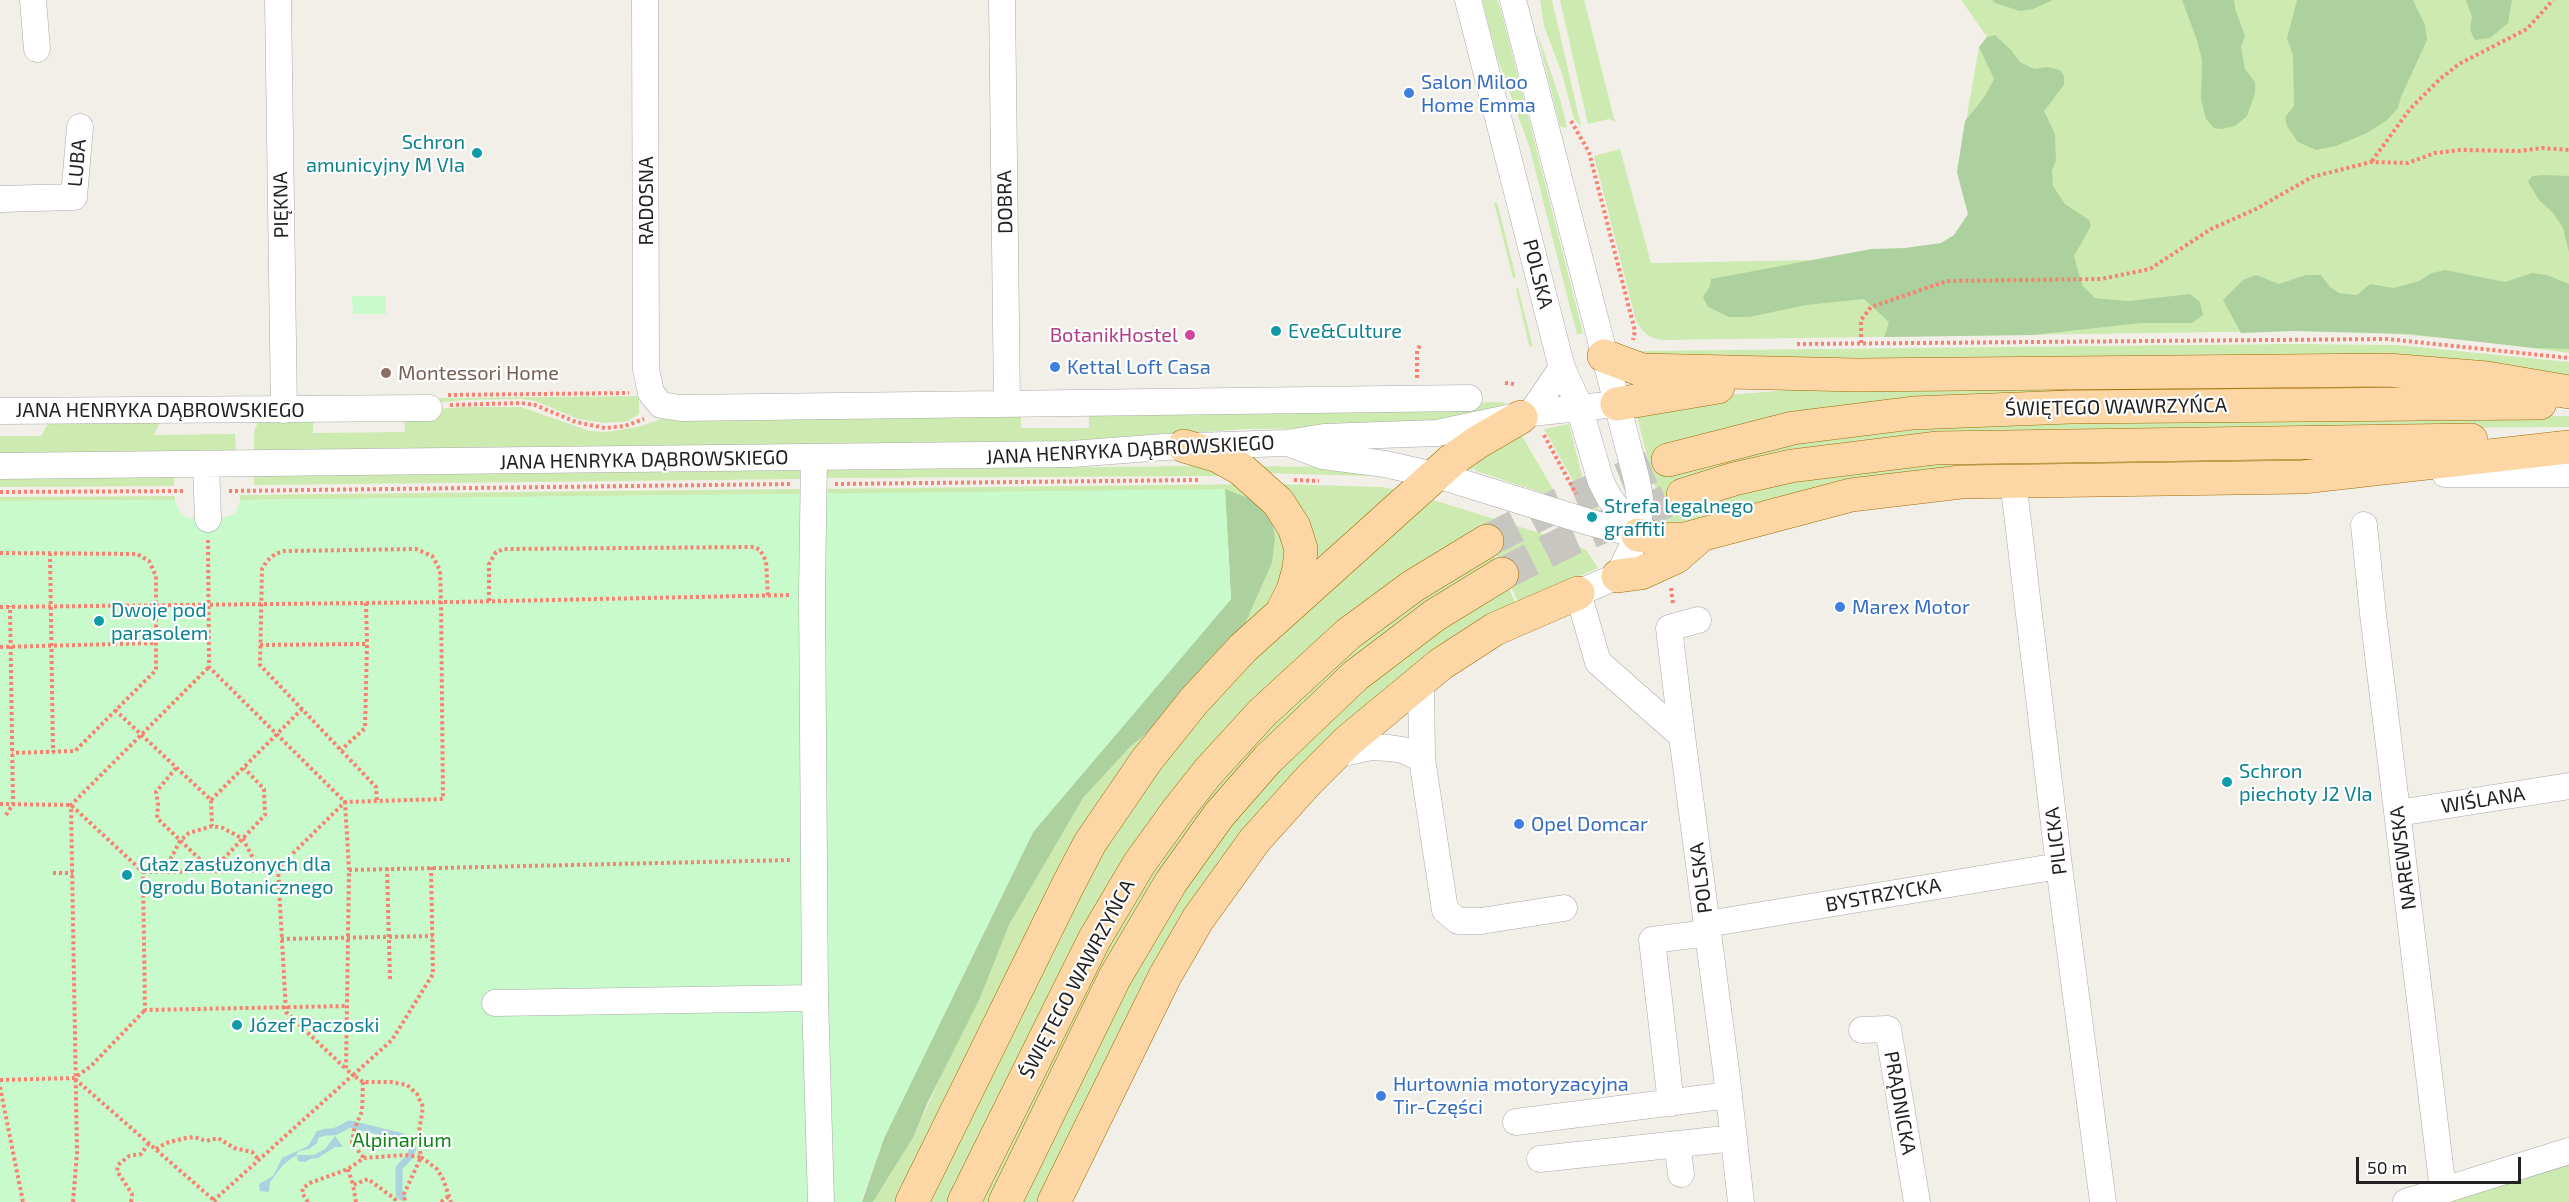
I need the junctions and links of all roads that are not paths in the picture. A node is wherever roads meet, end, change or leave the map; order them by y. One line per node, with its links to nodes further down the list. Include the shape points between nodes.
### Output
1 (33, 0): 7 (street)
2 (278, 0): 21 (street, PIĘKNA)
3 (645, 0): 16 (street, RADOSNA, via 646,369 650,388)
4 (1002, 0): 17 (street, DOBRA)
5 (1468, 0): 12 (street, POLSKA)
6 (1513, 0): 10 (street)
7 (37, 49)
8 (80, 127): 9 (street, LUBA, via 74,197)
9 (0, 199)
10 (1617, 350): 11 (main road, via 1642,370); 18 (street)
11 (1859, 359): 13 (main road, via 2388,370 2487,378); 18 (main road)
12 (1562, 368): 20 (street, POLSKA); 23 (street)
13 (2569, 392)
14 (1469, 398): 17 (street, JANA HENRYKA DĄBROWSKIEGO)
15 (2569, 403): 29 (main road, ŚWIĘTEGO WAWRZYŃCA, via 2050,407 1913,413 1793,428)
16 (663, 404): 17 (street, JANA HENRYKA DĄBROWSKIEGO)
17 (1007, 404)
18 (1617, 404): 20 (street, JANA HENRYKA DĄBROWSKIEGO); 39 (street, via 1640,499)
19 (429, 408): 21 (street, JANA HENRYKA DĄBROWSKIEGO)
20 (1580, 409): 23 (street, JANA HENRYKA DĄBROWSKIEGO); 39 (street, POLSKA, via 1601,482)
21 (284, 410): 22 (street, JANA HENRYKA DĄBROWSKIEGO)
22 (0, 411)
23 (1530, 419): 25 (street, JANA HENRYKA DĄBROWSKIEGO, via 1437,433 1324,436); 33 (main road, via 1478,442)
24 (2569, 439): 36 (main road, ŚWIĘTEGO WAWRZYŃCA, via 1936,448 1791,466)
25 (1287, 443): 26 (street, JANA HENRYKA DĄBROWSKIEGO); 33 (street, JANA HENRYKA DĄBROWSKIEGO, via 1323,456)
26 (1184, 446): 28 (street, JANA HENRYKA DĄBROWSKIEGO, via 1072,454); 45 (main road, via 1218,456 1241,470 1278,502 1294,527 1301,549 1299,569)
27 (2569, 447): 34 (main road)
28 (814, 458): 30 (street, JANA HENRYKA DĄBROWSKIEGO); 56 (street)
29 (1668, 460)
30 (207, 464): 31 (street, JANA HENRYKA DĄBROWSKIEGO); 37 (street)
31 (0, 466)
32 (2569, 474): 34 (street)
33 (1436, 475): 39 (street, JANA HENRYKA DĄBROWSKIEGO); 45 (main road)
34 (2331, 475): 35 (main road, via 2269,479)
35 (2013, 480): 40 (main road, via 1851,495); 53 (street, PILICKA)
36 (1683, 495)
37 (208, 519)
38 (2364, 525): 52 (street, NAREWSKA)
39 (1638, 535): 40 (main road, via 1669,540); 43 (street)
40 (1701, 536): 43 (main road, via 1676,557 1641,573)
41 (1487, 541): 70 (main road, ŚWIĘTEGO WAWRZYŃCA, via 1413,586 1348,634 1262,713 1184,802 1139,864 1094,940)
42 (1502, 574): 71 (main road, ŚWIĘTEGO WAWRZYŃCA, via 1435,615 1364,669 1268,759 1219,815 1171,882 1115,977)
43 (1618, 576): 44 (street)
44 (1578, 593): 47 (main road, via 1496,629); 48 (street, via 1598,662)
45 (1280, 614): 69 (main road, via 1194,701 1146,761 1090,843)
46 (1698, 620): 48 (street, POLSKA, via 1669,628)
47 (1421, 680): 49 (main road); 50 (street)
48 (1682, 736): 55 (street, POLSKA)
49 (1334, 755): 50 (street, via 1371,747 1402,750); 72 (main road, via 1255,840 1198,919 1152,1000)
50 (1422, 759): 54 (street, via 1430,857 1445,910 1458,921 1481,921)
51 (2569, 786): 52 (street, WIŚLANA)
52 (2398, 813): 67 (street, NAREWSKA)
53 (2059, 866): 55 (street, BYSTRZYCKA); 75 (street, PILICKA)
54 (1564, 908)
55 (1708, 929): 59 (street, POLSKA); 60 (street, BYSTRZYCKA, via 1652,940)
56 (815, 998): 57 (street); 68 (street)
57 (495, 1003)
58 (1862, 1030): 74 (street, PRĄDNICKA, via 1888,1029)
59 (1729, 1095): 60 (street); 62 (street, POLSKA)
60 (1671, 1103): 61 (street)
61 (1516, 1122)
62 (1734, 1138): 63 (street); 73 (street, POLSKA)
63 (1677, 1144): 65 (street); 66 (street)
64 (2569, 1151): 67 (street)
65 (1540, 1159)
66 (1681, 1174)
67 (2444, 1190): 76 (street)
68 (821, 1202)
69 (912, 1202)
70 (964, 1202)
71 (1005, 1202)
72 (1054, 1202)
73 (1741, 1202)
74 (1917, 1202)
75 (2103, 1202)
76 (2406, 1202)

